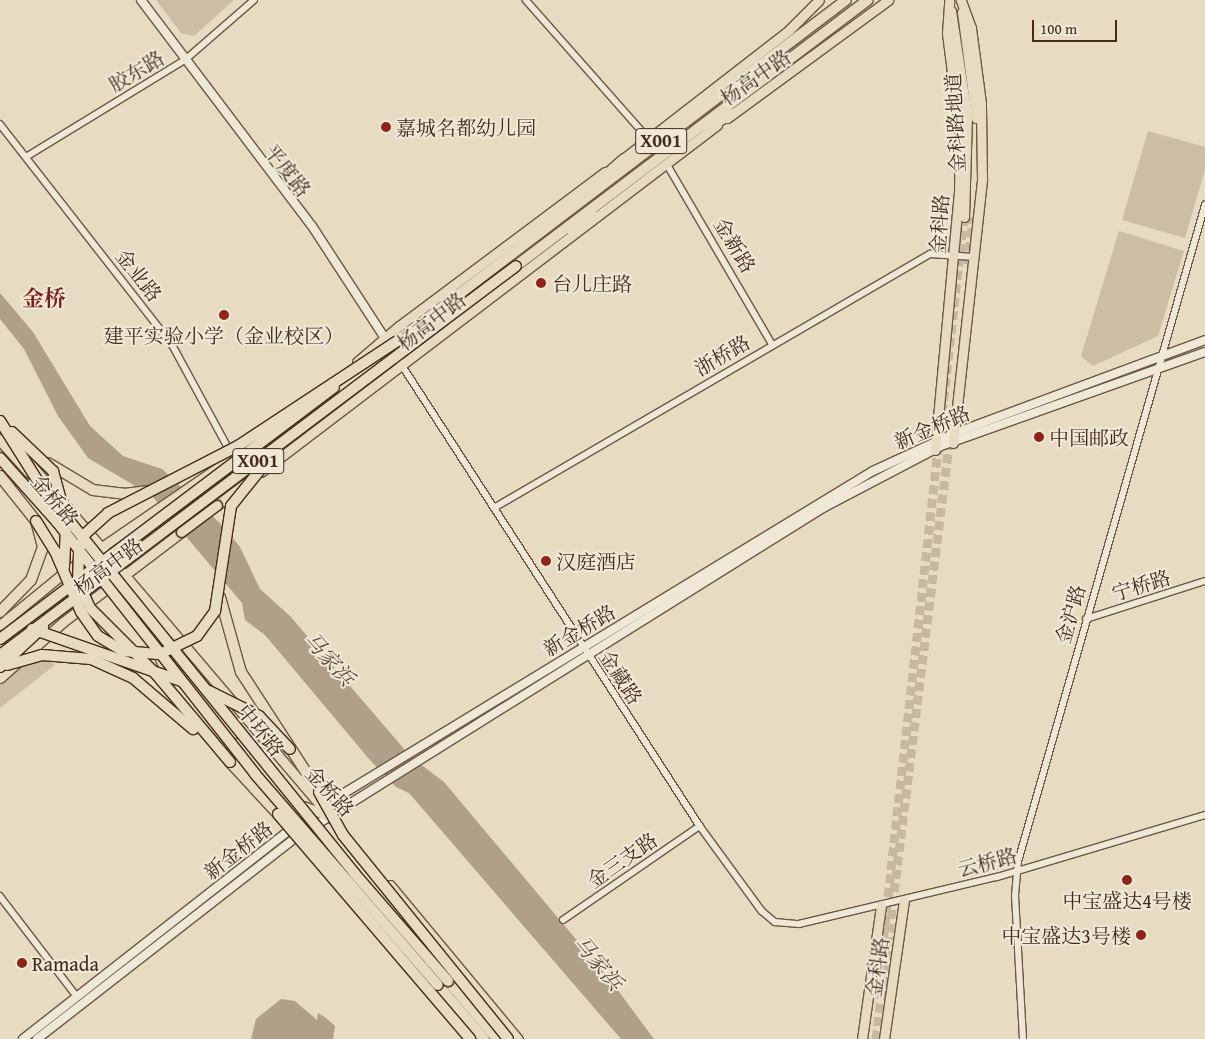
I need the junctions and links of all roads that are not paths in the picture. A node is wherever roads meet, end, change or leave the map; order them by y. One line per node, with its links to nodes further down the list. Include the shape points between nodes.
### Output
1 (141, 0): 11 (street, 平度路)
2 (254, 0): 11 (street, 胶东路)
3 (526, 0): 14 (street)
4 (819, 0): 14 (main road, 杨高中路 / X001, via 789,30)
5 (844, 0): 22 (highway, 杨高中路 / X001)
6 (868, 0): 15 (highway, 杨高中路 / X001)
7 (888, 0): 12 (main road, 杨高中路 / X001)
8 (949, 0): 10 (main road, 金科路); 24 (main road, 金科路, via 947,33 960,136)
9 (961, 0): 10 (main road, 金科路); 25 (main road, 金科路, via 971,28 981,103 982,179)
10 (959, 30): 21 (main road, 金科路地道, via 976,118)
11 (185, 60): 16 (street, 胶东路); 26 (street, 平度路, via 312,226)
12 (732, 114): 15 (highway); 18 (main road, 杨高中路 / X001)
13 (0, 124): 16 (street, 金业路)
14 (647, 136): 17 (main road, 杨高中路 / X001)
15 (680, 142): 19 (highway, 杨高中路 / X001)
16 (26, 156): 41 (street, 金业路, via 172,344)
17 (624, 159): 22 (highway); 26 (main road, 杨高中路 / X001)
18 (667, 164): 23 (main road, 杨高中路 / X001); 29 (street, 金新路)
19 (630, 180): 23 (highway); 34 (highway, 杨高中路 / X001, bridge)
20 (1205, 205): 31 (street, 金沪路)
21 (969, 216)
22 (550, 225): 27 (highway, 杨高中路 / X001)
23 (573, 233): 32 (main road, 杨高中路 / X001)
24 (955, 254): 25 (street, 浙桥路); 29 (street, 浙桥路, via 930,254); 40 (main road, 金科路)
25 (974, 257): 36 (main road, 金科路)
26 (385, 338): 32 (street, 平度路); 41 (main road, 杨高中路 / X001)
27 (400, 339): 49 (highway, bridge, via 238,446); 63 (highway, 杨高中路 / X001, bridge)
28 (1205, 340): 31 (street, 新金桥路)
29 (772, 344): 50 (street, 浙桥路)
30 (1205, 352): 33 (street, 新金桥路)
31 (1162, 356): 33 (street, 金沪路); 36 (street, 新金桥路)
32 (402, 366): 50 (street, 金藏路); 55 (main road, 杨高中路 / X001, bridge)
33 (1158, 369): 39 (street, 新金桥路); 61 (street, 金沪路)
34 (364, 380): 59 (highway, bridge, via 279,449 239,492 225,527); 67 (highway, 杨高中路 / X001, bridge)
35 (0, 420): 43 (highway, bridge); 45 (main road, 金桥路); 48 (highway, bridge)
36 (956, 433): 39 (main road, 金科路); 40 (street, 新金桥路)
37 (0, 435): 45 (main road, 金桥路)
38 (0, 440): 48 (highway, 中环路, bridge)
39 (954, 443): 40 (street, 新金桥路)
40 (935, 446): 64 (street, 新金桥路, via 873,471); 68 (street, 新金桥路, via 823,508)
41 (234, 457): 52 (main road, 杨高中路 / X001, via 193,482)
42 (0, 458): 74 (highway, 中环路, bridge)
43 (47, 462): 49 (highway, bridge, via 93,490 124,494); 69 (highway, bridge, via 57,480 65,512 61,589 41,630)
44 (0, 464): 47 (main road, 金桥路)
45 (42, 473): 52 (main road, 金桥路)
46 (0, 476): 51 (highway)
47 (14, 481): 53 (main road, via 34,486); 54 (main road, 金桥路)
48 (41, 486): 95 (highway, 中环路, bridge, via 354,874)
49 (153, 489): 73 (highway, bridge, via 108,513 85,534 76,566 78,581 99,620 156,674)
50 (494, 508): 64 (street, 金藏路)
51 (36, 521): 59 (highway, bridge, via 88,624 123,651 160,654 180,647 206,625); 60 (highway, bridge, via 43,547 37,570)
52 (104, 547): 53 (main road, 杨高中路 / X001); 55 (main road, 金桥路)
53 (92, 555): 54 (main road, 杨高中路 / X001); 55 (main road, via 113,573)
54 (84, 560): 57 (main road, via 94,562); 58 (main road, 金桥路); 62 (main road, 杨高中路 / X001)
55 (124, 575): 57 (main road, 杨高中路); 65 (main road, 金桥路)
56 (1205, 581): 61 (street, 宁桥路)
57 (114, 582): 58 (main road, 杨高中路); 65 (main road, via 162,638)
58 (105, 590): 66 (main road, 金桥路); 70 (main road, 杨高中路)
59 (220, 597): 72 (highway, bridge, via 241,672)
60 (0, 612)
61 (1086, 619): 83 (street, 金沪路)
62 (0, 627): 72 (highway, bridge, via 47,632 226,698 259,716)
63 (0, 639)
64 (582, 647): 68 (street, 金藏路); 75 (street, 新金桥路)
65 (185, 648): 75 (main road, 金桥路)
66 (158, 654): 71 (main road, 金桥路); 80 (main road, 金桥路, via 168,678)
67 (0, 655)
68 (587, 656): 77 (street, 新金桥路); 79 (street, 金藏路)
69 (0, 668): 73 (highway, bridge, via 24,659 58,654 109,666 156,696)
70 (0, 678)
71 (242, 749): 75 (main road, via 264,760); 78 (main road, 金桥路)
72 (290, 749): 96 (highway, bridge, via 343,835)
73 (230, 762): 82 (highway, bridge)
74 (264, 784): 82 (highway, bridge); 94 (highway, 中环路, bridge)
75 (316, 811): 77 (main road); 78 (street, 新金桥路)
76 (1205, 815): 83 (street, 云桥路)
77 (329, 816): 81 (street, 新金桥路); 97 (main road, 金桥路)
78 (302, 821): 80 (street, 新金桥路); 81 (main road, 金桥路)
79 (700, 826): 87 (street, 金三支路); 88 (street, 金藏路, via 762,911)
80 (294, 827): 81 (main road); 89 (street, 新金桥路)
81 (308, 831): 91 (street, 新金桥路); 93 (main road, 金桥路)
82 (323, 864): 92 (highway, bridge)
83 (1016, 872): 85 (street, 云桥路); 100 (street, 金沪路)
84 (0, 896): 89 (street)
85 (904, 900): 86 (street, 云桥路); 99 (main road, 金科路)
86 (882, 905): 88 (street, 云桥路, via 799,924); 98 (main road, 金科路)
87 (563, 920)
88 (775, 922)
89 (76, 995): 90 (street, 新金桥路)
90 (23, 1039)
91 (37, 1039)
92 (468, 1039)
93 (475, 1039)
94 (484, 1039)
95 (497, 1039)
96 (508, 1039)
97 (518, 1039)
98 (862, 1039)
99 (884, 1039)
100 (1022, 1039)

